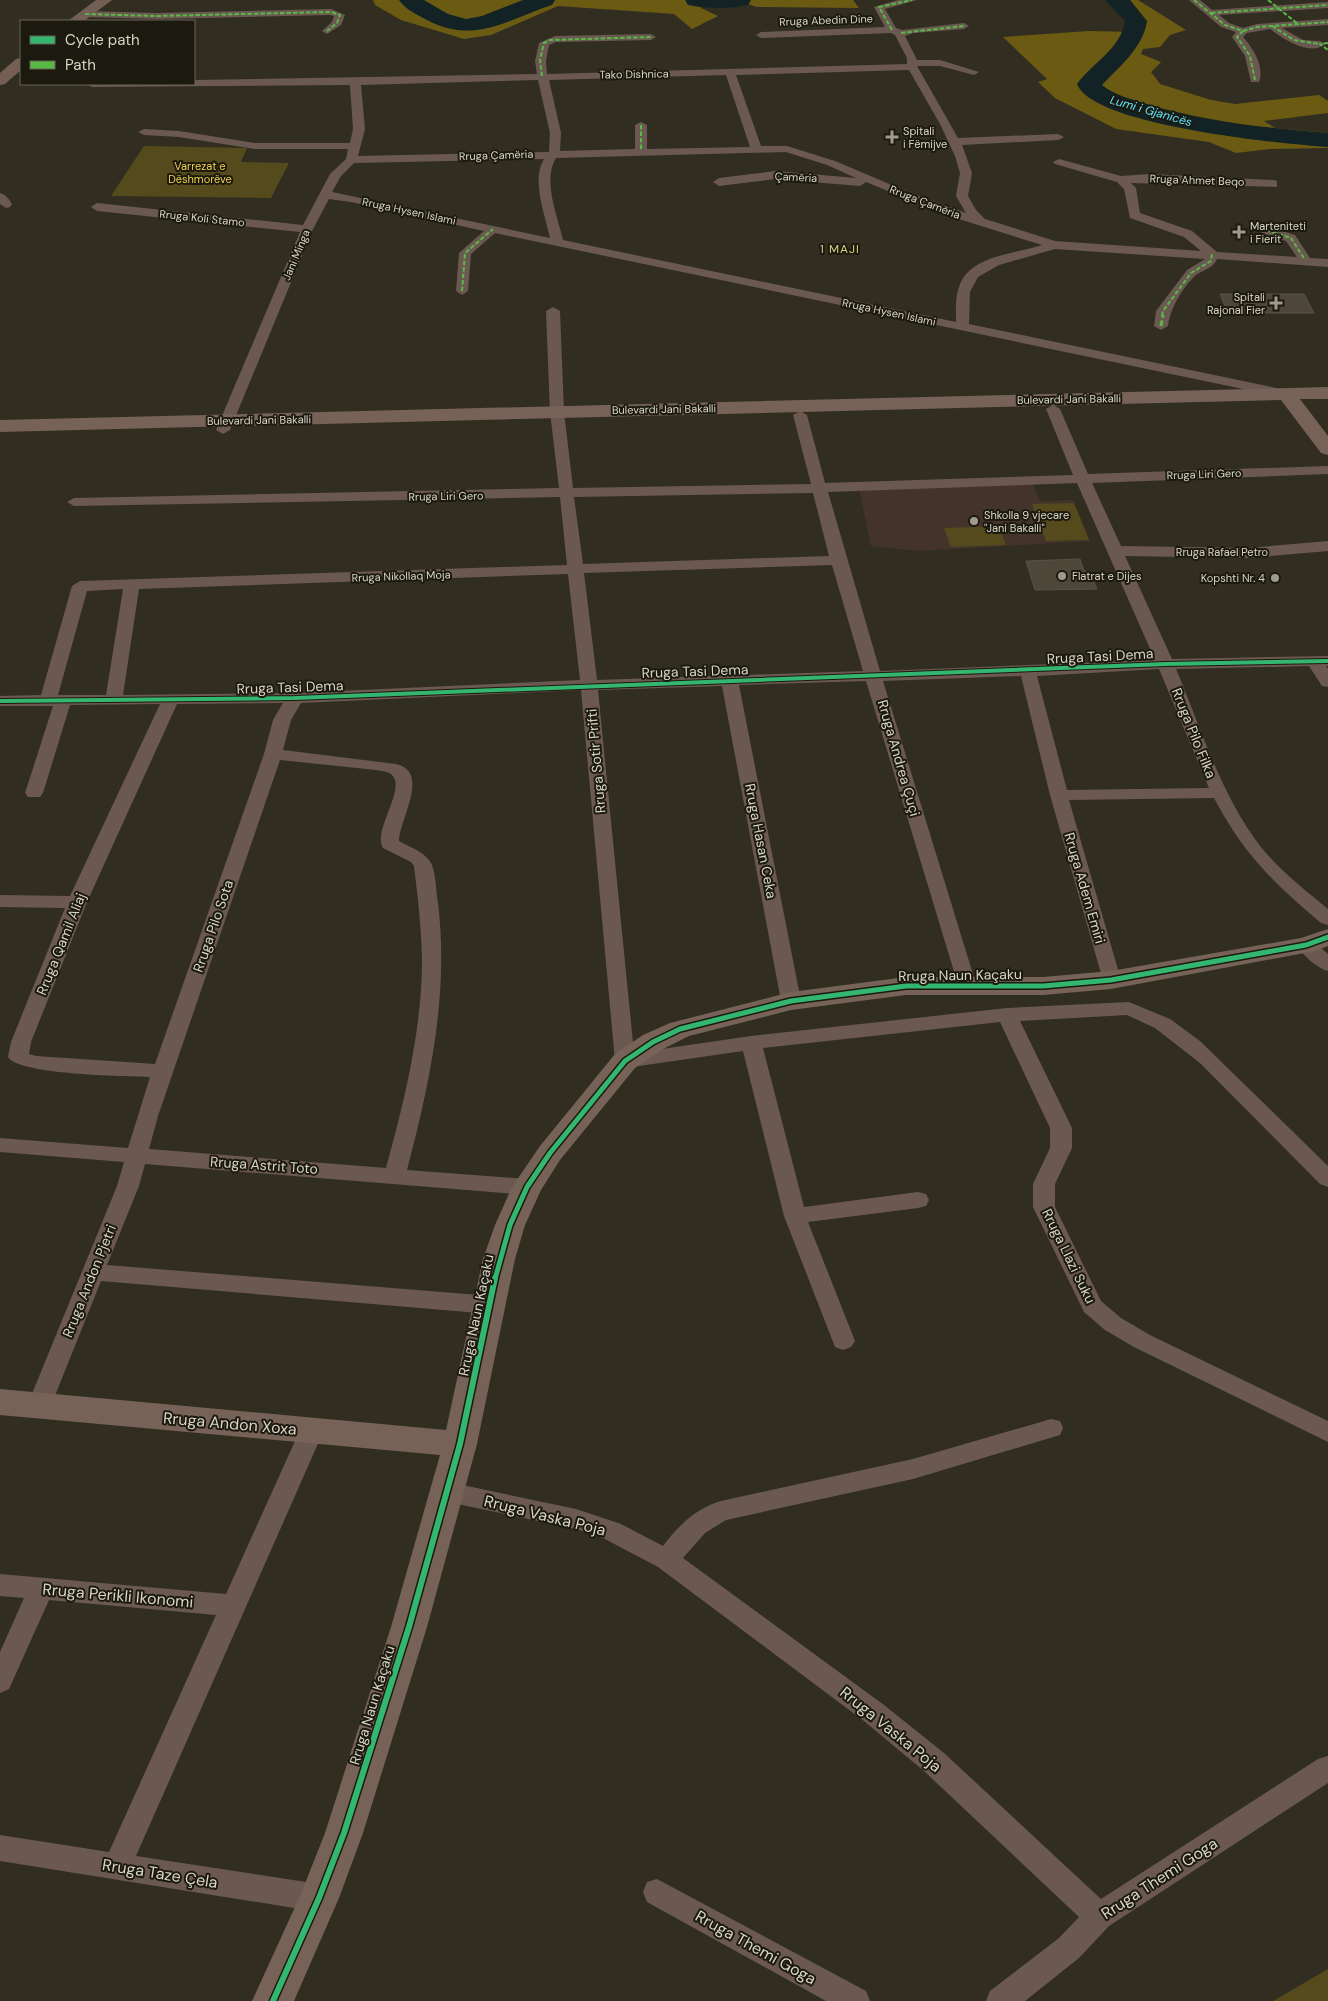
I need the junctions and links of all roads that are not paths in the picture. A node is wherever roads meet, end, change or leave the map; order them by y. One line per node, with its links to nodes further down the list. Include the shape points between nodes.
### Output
1 (105, 0): 8 (main road)
2 (912, 0): 16 (street, via 879,7)
3 (1194, 0): 7 (street)
4 (1268, 0): 6 (street)
5 (1328, 5): 6 (street)
6 (1278, 8): 7 (street); 11 (street)
7 (1212, 13): 15 (street, via 1225,25)
8 (80, 18): 9 (street)
9 (195, 20): 14 (street, via 331,12 340,15)
10 (1328, 22): 11 (street)
11 (1298, 24): 13 (street)
12 (964, 26): 16 (street, Rruga Abedin Dine)
13 (1272, 26): 15 (street); 19 (street, via 1294,42)
14 (327, 31)
15 (1243, 31): 25 (street, via 1237,37 1249,50)
16 (897, 32): 17 (street, Rruga Abedin Dine); 21 (street)
17 (761, 34)
18 (651, 37): 24 (street, via 550,40 541,50)
19 (1325, 46)
20 (20, 63): 26 (main road)
21 (913, 65): 22 (street, Tako Dishnica); 23 (street, Tako Dishnica, via 940,64); 32 (street)
22 (730, 72): 24 (street, Tako Dishnica); 34 (street)
23 (974, 72)
24 (542, 76): 27 (street, Tako Dishnica); 36 (street, via 553,118 556,148)
25 (1255, 80)
26 (0, 81)
27 (355, 82): 28 (street, Tako Dishnica); 33 (street, via 358,129)
28 (195, 84)
29 (641, 125): 35 (street)
30 (144, 132): 33 (street, via 263,147)
31 (1058, 137): 32 (street)
32 (954, 142): 45 (street, via 965,169 962,196)
33 (354, 146): 37 (street)
34 (756, 148): 35 (street, Rruga Çamëria); 41 (street, Rruga Çamëria, via 798,150)
35 (641, 151): 36 (street, Rruga Çamëria)
36 (552, 154): 37 (street, Rruga Çamëria); 49 (street, via 546,178)
37 (351, 160): 43 (street, Jani Minga, via 336,174)
38 (1059, 162): 39 (street, Rruga Ahmet Beqo)
39 (1120, 180): 42 (street, Rruga Ahmet Beqo, via 1149,178); 51 (street, Rruga Ahmet Beqo, via 1130,188 1134,215 1188,234)
40 (719, 182): 41 (street, Çamëria, via 775,175)
41 (874, 182): 45 (street, Rruga Çamëria)
42 (1273, 184)
43 (325, 195): 46 (street, Jani Minga); 47 (street, Rruga Hysen Islami)
44 (97, 207): 46 (street, Rruga Koli Stamo)
45 (982, 223): 50 (street, Rruga Çamëria)
46 (306, 229): 64 (street, Jani Minga)
47 (493, 229): 49 (street, Rruga Hysen Islami); 54 (street, via 465,254)
48 (1266, 230): 52 (street, via 1291,238)
49 (558, 244): 57 (street, Rruga Hysen Islami)
50 (1054, 245): 51 (street, Rruga Çamëria); 57 (street, via 997,262 973,274 964,291)
51 (1212, 254): 52 (street, Rruga Çamëria); 56 (street, via 1211,260 1191,273 1163,311)
52 (1305, 260): 53 (street, Rruga Çamëria)
53 (1328, 262)
54 (462, 291)
55 (553, 311): 63 (street, Rruga Sotir Prifti)
56 (1162, 326)
57 (962, 327): 59 (street, Rruga Hysen Islami)
58 (1328, 393): 59 (main road, Bulevardi Jani Bakalli)
59 (1290, 399): 60 (main road, Bulevardi Jani Bakalli); 61 (main road, Bulevardi Jani Bakalli); 63 (main road, Bulevardi Jani Bakalli); 67 (main road)
60 (1328, 403)
61 (1053, 409): 62 (main road, Bulevardi Jani Bakalli); 69 (street, Rruga Pilo Filka)
62 (800, 415): 63 (main road, Bulevardi Jani Bakalli); 70 (street, Rruga Andrea Çuçi)
63 (558, 416): 64 (main road, Bulevardi Jani Bakalli); 71 (street, Rruga Sotir Prifti)
64 (225, 425): 65 (main road, Bulevardi Jani Bakalli); 66 (main road, Bulevardi Jani Bakalli)
65 (0, 426)
66 (0, 435)
67 (1328, 449)
68 (1328, 470): 69 (street, Rruga Liri Gero)
69 (1081, 479): 70 (street, Rruga Liri Gero); 74 (street, Rruga Pilo Filka)
70 (818, 488): 71 (street, Rruga Liri Gero); 75 (street, Rruga Andrea Çuçi)
71 (567, 494): 72 (street, Rruga Liri Gero); 76 (street, Rruga Sotir Prifti)
72 (74, 502)
73 (1328, 546): 74 (street, Rruga Rafael Petro, via 1248,553)
74 (1115, 551): 79 (street, Rruga Pilo Filka)
75 (838, 560): 76 (street, Rruga Nikollaq Moja); 81 (street, Rruga Andrea Çuçi)
76 (576, 570): 77 (street, Rruga Nikollaq Moja); 84 (street, Rruga Sotir Prifti)
77 (132, 585): 86 (street, Rruga Nikollaq Moja, via 80,586); 87 (street)
78 (1321, 661): 79 (street, Rruga Tasi Dema); 83 (street, Rruga Tasi Dema)
79 (1166, 664): 80 (street, Rruga Tasi Dema); 92 (street, Rruga Pilo Filka)
80 (1028, 671): 81 (street, Rruga Tasi Dema); 93 (street, Rruga Adem Emiri)
81 (875, 676): 82 (street, Rruga Tasi Dema); 99 (street, Rruga Andrea Çuçi)
82 (730, 681): 84 (street, Rruga Tasi Dema); 100 (street, Rruga Hasan Ceka)
83 (1328, 682)
84 (589, 685): 85 (street, Rruga Tasi Dema); 103 (street, Rruga Sotir Prifti)
85 (295, 698): 89 (street, Rruga Tasi Dema); 90 (street, Rruga Pilo Sota, via 282,720)
86 (56, 700): 87 (street, Rruga Tasi Dema); 88 (street, Rruga Tasi Dema); 91 (street)
87 (114, 700): 89 (street, Rruga Tasi Dema)
88 (0, 701)
89 (170, 701): 95 (street, Rruga Qamil Aliaj)
90 (273, 754): 104 (street, Rruga Pilo Sota); 107 (street, via 376,765 396,769 403,777 404,791 390,844 418,858 424,866 431,935 430,988 422,1065)
91 (34, 793)
92 (1219, 793): 93 (street); 96 (street, Rruga Pilo Filka, via 1248,841 1281,878)
93 (1059, 795): 98 (street, Rruga Adem Emiri)
94 (0, 900): 95 (street)
95 (77, 902): 104 (street, Rruga Qamil Aliaj, via 21,1042 18,1057 34,1063)
96 (1328, 919)
97 (1321, 949): 98 (main road, Rruga Naun Kaçaku)
98 (1111, 980): 99 (main road, Rruga Naun Kaçaku, via 1043,986)
99 (966, 984): 100 (main road, Rruga Naun Kaçaku, via 906,986)
100 (791, 1001): 103 (main road, Rruga Naun Kaçaku, via 680,1029)
101 (1007, 1015): 102 (street); 108 (street, via 1109,1008 1129,1008 1148,1014 1212,1063); 119 (street, Rruga Llazi Suku, via 1061,1128 1061,1148 1044,1184 1044,1207 1092,1306 1113,1324 1142,1340)
102 (751, 1042): 103 (street); 111 (street)
103 (625, 1061): 109 (main road, Rruga Naun Kaçaku, via 550,1153)
104 (163, 1071): 106 (street, Rruga Pilo Sota)
105 (0, 1145): 106 (street, Rruga Astrit Toto)
106 (137, 1156): 107 (street, Rruga Astrit Toto); 112 (street, Rruga Andon Pjetri)
107 (395, 1175): 109 (street, Rruga Astrit Toto)
108 (1328, 1179)
109 (527, 1187): 113 (main road, Rruga Naun Kaçaku, via 499,1259)
110 (918, 1200): 111 (street)
111 (795, 1216): 114 (street)
112 (94, 1272): 113 (street); 116 (street, Rruga Andon Pjetri)
113 (490, 1305): 120 (main road, Rruga Naun Kaçaku)
114 (843, 1341)
115 (0, 1402): 116 (main road, Rruga Andon Xoxa)
116 (38, 1406): 118 (main road, Rruga Andon Xoxa)
117 (1052, 1428): 122 (street, via 913,1469 721,1511 692,1528)
118 (312, 1430): 120 (main road, Rruga Andon Xoxa); 125 (street)
119 (1328, 1432)
120 (460, 1444): 121 (main road, Rruga Naun Kaçaku)
121 (448, 1492): 122 (street, Rruga Vaska Poja, via 576,1519 612,1531); 131 (main road, Rruga Naun Kaçaku, via 347,1825)
122 (667, 1560): 132 (street, Rruga Vaska Poja, via 866,1707 934,1762)
123 (0, 1585): 124 (street, Rruga Perikli Ikonomi)
124 (42, 1588): 125 (street, Rruga Perikli Ikonomi); 126 (street)
125 (235, 1606): 129 (street)
126 (0, 1681)
127 (1328, 1768): 132 (street, Rruga Themi Goga)
128 (0, 1848): 129 (street, Rruga Taze Çela)
129 (118, 1866): 131 (street, Rruga Taze Çela)
130 (657, 1892): 134 (street, Rruga Themi Goga)
131 (319, 1898): 133 (main road, Rruga Naun Kaçaku)
132 (1099, 1916): 135 (street, Rruga Themi Goga, via 1069,1948)
133 (273, 2001)
134 (855, 2001)
135 (1001, 2001)

